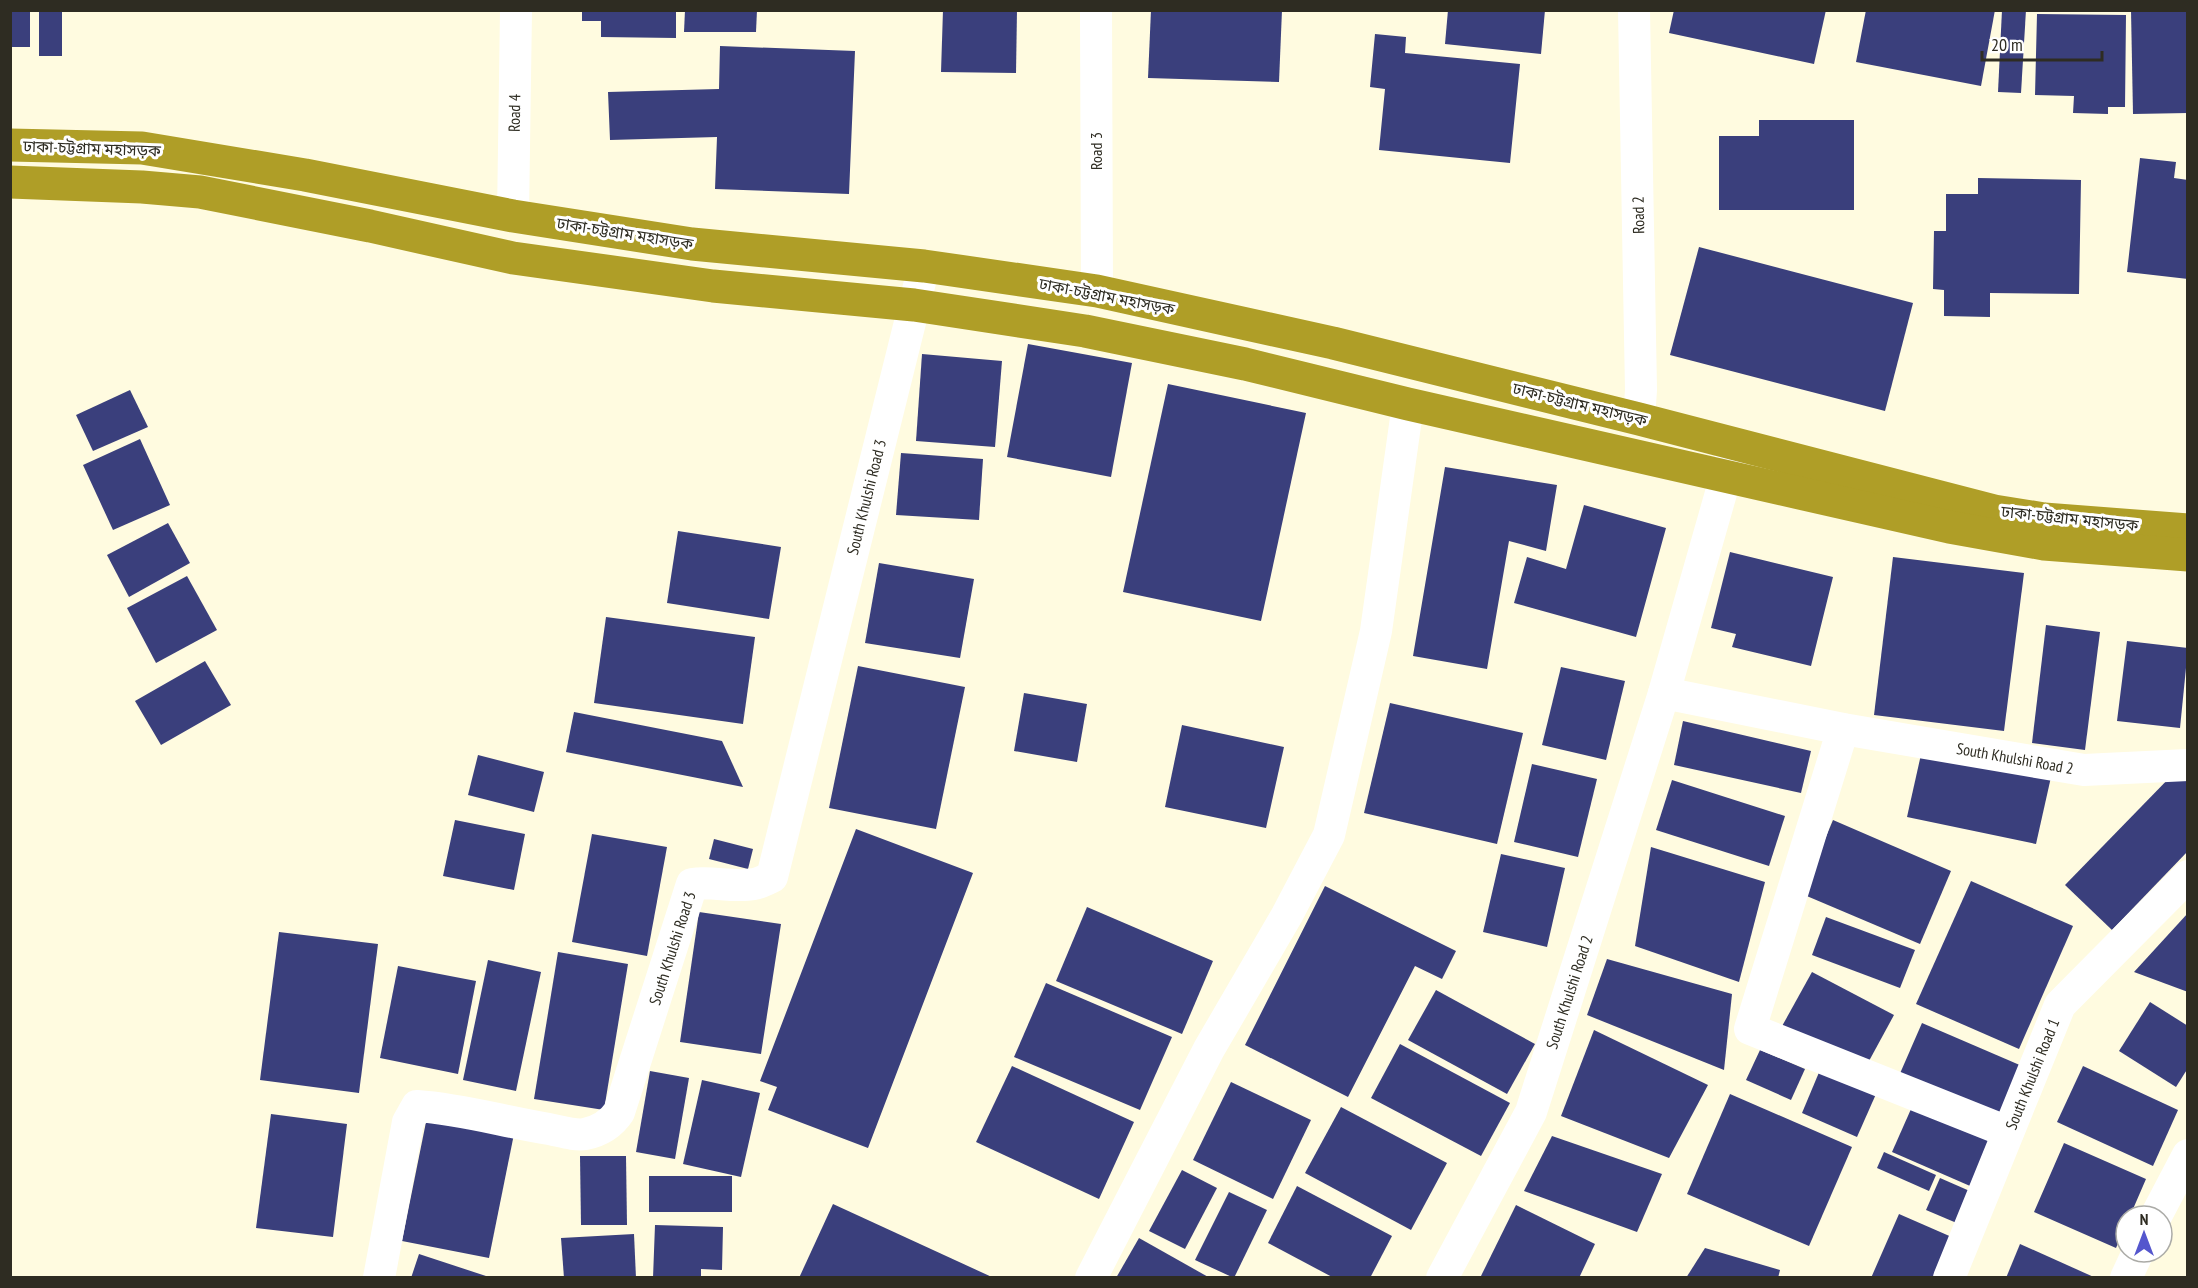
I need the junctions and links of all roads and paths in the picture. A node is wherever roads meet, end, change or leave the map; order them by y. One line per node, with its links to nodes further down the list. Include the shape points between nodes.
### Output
1 (516, 10): 6 (street, Road 4)
2 (1096, 10): 8 (street, Road 3)
3 (1634, 10): 11 (street, Road 2)
4 (10, 145): 6 (highway, ঢাকা-চট্টগ্রাম মহাসড়ক, via 152,149)
5 (10, 182): 9 (highway, ঢাকা-চট্টগ্রাম মহাসড়ক, via 201,192 513,258 713,286)
6 (513, 216): 7 (highway, ঢাকা-চট্টগ্রাম মহাসড়ক, via 692,244)
7 (924, 266): 8 (highway, ঢাকা-চট্টগ্রাম মহাসড়ক); 9 (street, South Khulshi Road 3)
8 (1097, 291): 11 (highway, ঢাকা-চট্টগ্রাম মহাসড়ক, via 1333,343)
9 (914, 305): 10 (highway, ঢাকা-চট্টগ্রাম মহাসড়ক, via 1096,334 1245,364); 24 (street, South Khulshi Road 3, via 772,877 756,884 692,884 619,1112 612,1122 584,1134 417,1106 408,1122)
10 (1408, 404): 13 (highway, ঢাকা-চট্টগ্রাম মহাসড়ক); 25 (street, via 1376,631 1329,835 1209,1049)
11 (1640, 419): 12 (highway, ঢাকা-চট্টগ্রাম মহাসড়ক)
12 (1736, 445): 13 (street, South Khulshi Road 2); 14 (highway, ঢাকা-চট্টগ্রাম মহাসড়ক, via 1994,511 2044,519)
13 (1726, 476): 15 (highway, ঢাকা-চট্টগ্রাম মহাসড়ক, via 1949,527 2043,544); 16 (street, South Khulshi Road 2)
14 (2187, 530)
15 (2187, 555)
16 (1664, 693): 17 (street, South Khulshi Road 2); 26 (street, South Khulshi Road 2, via 1531,1112)
17 (1843, 729): 18 (street, South Khulshi Road 2, via 2084,770); 20 (street, via 1750,1029)
18 (2187, 765)
19 (2187, 876): 20 (street, South Khulshi Road 1, via 2060,1005)
20 (2008, 1132): 27 (street, South Khulshi Road 1)
21 (2187, 1155): 22 (street)
22 (2162, 1204)
23 (2132, 1264): 28 (street)
24 (379, 1278)
25 (1091, 1278)
26 (1442, 1278)
27 (1949, 1278)
28 (2126, 1278)

